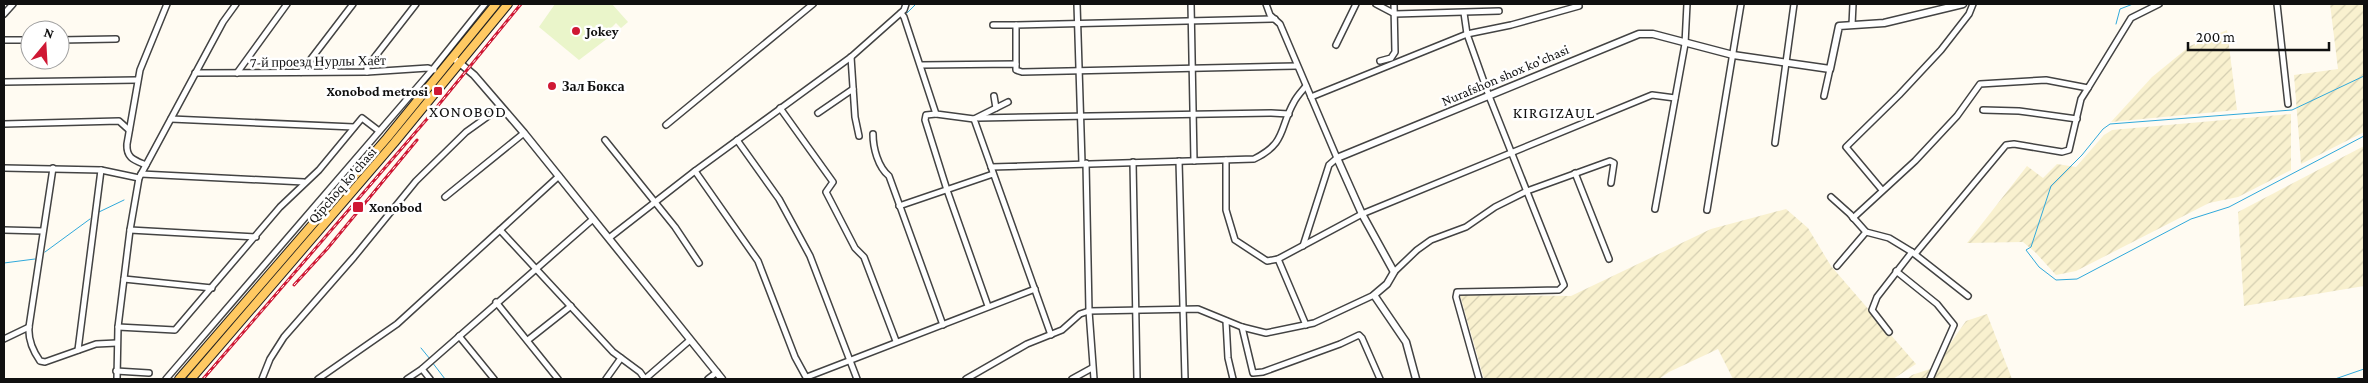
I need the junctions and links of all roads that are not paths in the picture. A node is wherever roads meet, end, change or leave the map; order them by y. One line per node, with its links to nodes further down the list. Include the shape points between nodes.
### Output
1 (13, 4): 33 (street)
2 (167, 4): 66 (street)
3 (236, 4): 63 (street, via 222,22)
4 (287, 4): 64 (street)
5 (353, 4): 61 (street)
6 (416, 4): 62 (street, via 367,67)
7 (485, 4): 58 (street)
8 (496, 4): 50 (main road, Qipchoq ko'chasi)
9 (508, 4): 52 (main road, Qipchoq ko'chasi)
10 (813, 4): 91 (street)
11 (906, 4): 31 (street)
12 (1077, 4): 37 (street)
13 (1191, 4): 36 (street)
14 (1266, 4): 35 (street)
15 (1356, 4): 47 (street)
16 (1376, 4): 34 (street)
17 (1394, 4): 34 (street)
18 (1482, 4): 29 (street)
19 (1687, 4): 46 (street)
20 (1741, 4): 48 (street)
21 (1794, 4): 53 (street)
22 (1853, 4): 40 (street)
23 (1963, 4): 28 (street)
24 (1973, 4): 121 (street, via 1941,50 1846,147)
25 (2159, 4): 69 (street, via 2131,18)
26 (2277, 4): 77 (street)
27 (1579, 6): 41 (street)
28 (1935, 7): 40 (street, via 1884,23)
29 (1482, 11): 30 (street); 32 (street)
30 (1499, 11)
31 (901, 13): 49 (street); 55 (street)
32 (1464, 13): 34 (street); 41 (street)
33 (4, 14)
34 (1395, 14): 51 (street, via 1395,52 1392,58)
35 (1275, 19): 36 (street); 56 (street)
36 (1192, 21): 37 (street); 57 (street)
37 (1078, 23): 39 (street); 60 (street)
38 (993, 25): 39 (street)
39 (1016, 25): 54 (street)
40 (1852, 26): 59 (street, via 1839,26)
41 (1467, 34): 72 (street); 73 (street)
42 (116, 39): 45 (street)
43 (4, 40): 44 (street)
44 (20, 40)
45 (70, 40)
46 (1685, 44): 48 (street, Nurafshon shox ko'chasi); 73 (street, Nurafshon shox ko'chasi, via 1639,34); 75 (street)
47 (1336, 45)
48 (1733, 55): 53 (street, Nurafshon shox ko'chasi); 128 (street)
49 (852, 56): 70 (street); 79 (street)
50 (453, 58): 52 (street); 65 (main road, Qipchoq ko'chasi)
51 (1380, 61)
52 (461, 63): 78 (street); 184 (main road, Qipchoq ko'chasi)
53 (1785, 63): 59 (street, Nurafshon shox ko'chasi); 100 (street)
54 (1016, 64): 55 (street); 60 (street, via 1018,71)
55 (921, 65): 83 (street)
56 (1298, 66): 57 (street); 68 (street)
57 (1192, 68): 60 (street); 84 (street)
58 (432, 69): 62 (street, 7-й проезд Нурлы Хаёт); 65 (street); 94 (street)
59 (1830, 69): 74 (street)
60 (1080, 70): 86 (street)
61 (301, 72): 62 (street, 7-й проезд Нурлы Хаёт); 64 (street, 7-й проезд Нурлы Хаёт)
62 (367, 72)
63 (195, 73): 64 (street, 7-й проезд Нурлы Хаёт); 88 (street)
64 (237, 73)
65 (440, 74): 183 (main road, Qipchoq ko'chasi)
66 (137, 80): 67 (street); 93 (street)
67 (4, 82)
68 (1306, 86): 72 (street); 85 (street)
69 (2088, 88): 89 (street, via 2081,99); 121 (street, via 2046,80 1980,84 1957,116 1915,162)
70 (853, 89): 82 (street); 97 (street)
71 (994, 96): 80 (street)
72 (1311, 96): 102 (street)
73 (1489, 96): 101 (street); 102 (street, Nurafshon shox ko'chasi)
74 (1824, 96)
75 (1676, 98): 101 (street, via 1652,95); 127 (street)
76 (1008, 102): 80 (street)
77 (2288, 104)
78 (501, 107): 95 (street); 185 (street, via 466,132 416,181 284,337)
79 (780, 108): 99 (street); 171 (street, via 833,182 826,192 855,248 864,257)
80 (996, 108): 87 (street)
81 (1983, 110): 89 (street, via 2019,111)
82 (818, 113)
83 (936, 114): 87 (street); 120 (street, via 926,115 925,120)
84 (1193, 114): 85 (street); 86 (street); 103 (street)
85 (1289, 114): 104 (street, via 1280,137 1262,155 1254,159)
86 (1081, 117): 87 (street); 107 (street)
87 (976, 118): 109 (street)
88 (171, 119): 92 (street); 108 (street)
89 (2077, 120): 140 (street, via 2071,147 2066,152 2014,144 2004,147 1920,249)
90 (4, 124): 93 (street, via 119,121)
91 (666, 125)
92 (354, 127): 94 (street, via 362,118); 118 (street, via 319,170)
93 (129, 130): 108 (street, via 128,156)
94 (379, 131): 182 (street)
95 (524, 133): 117 (street); 123 (street)
96 (873, 134): 126 (street, via 882,171 889,176)
97 (859, 136)
98 (605, 140): 125 (street)
99 (737, 140): 113 (street); 175 (street, via 779,199 810,256)
100 (1775, 143)
101 (1512, 153): 122 (street); 129 (street)
102 (1337, 158): 129 (street); 139 (street, via 1329,165)
103 (1194, 160): 104 (street); 105 (street)
104 (1226, 160): 141 (street, via 1226,210 1235,240 1267,261)
105 (1179, 161): 106 (street); 157 (street)
106 (1133, 162): 107 (street); 156 (street)
107 (1084, 163): 109 (street); 158 (street)
108 (146, 165): 116 (street)
109 (991, 167): 115 (street)
110 (4, 168): 111 (street)
111 (53, 168): 112 (street); 135 (street)
112 (101, 170): 116 (street); 173 (street)
113 (694, 171): 125 (street); 195 (street, via 758,261)
114 (1575, 173): 119 (street, via 1612,161); 122 (street); 142 (street)
115 (994, 174): 120 (street); 150 (street)
116 (140, 176): 118 (street); 133 (street)
117 (558, 176): 131 (street); 134 (street)
118 (304, 182): 137 (street)
119 (1611, 183)
120 (947, 190): 126 (street); 155 (street)
121 (1882, 190): 130 (street)
122 (1528, 191): 147 (street, via 1495,207 1466,227 1431,240); 205 (street, via 1564,285 1559,290 1457,292)
123 (445, 197)
124 (1831, 197): 130 (street)
125 (656, 202): 138 (street); 143 (street)
126 (899, 206): 160 (street)
127 (1655, 209)
128 (1707, 210)
129 (1362, 214): 139 (street); 147 (street)
130 (1853, 218): 136 (street)
131 (593, 219): 138 (street); 145 (street)
132 (4, 230): 135 (street)
133 (130, 230): 137 (street); 148 (street)
134 (500, 230): 145 (street); 186 (street, via 397,324)
135 (43, 231): 162 (street)
136 (1866, 232): 140 (street, via 1889,238); 144 (street)
137 (256, 237): 149 (street)
138 (609, 238): 170 (street)
139 (1303, 246): 141 (street)
140 (1913, 253): 146 (street); 152 (street)
141 (1278, 259): 161 (street)
142 (1608, 259)
143 (699, 263)
144 (1837, 266)
145 (536, 269): 153 (street); 154 (street)
146 (1896, 271): 165 (street, via 1877,297 1872,310); 206 (street, via 1937,304 1954,325)
147 (1394, 272): 151 (street, via 1387,284)
148 (124, 278): 149 (street); 163 (street)
149 (212, 288): 163 (street, via 175,330)
150 (1035, 289): 155 (street); 166 (street)
151 (1374, 295): 161 (street); 204 (street, via 1406,342)
152 (1968, 296)
153 (496, 302): 167 (street); 169 (street)
154 (571, 306): 169 (street); 174 (street)
155 (988, 306): 160 (street)
156 (1136, 310): 157 (street); 158 (street); 200 (street)
157 (1183, 310): 159 (street, via 1202,310); 201 (street)
158 (1089, 311): 166 (street); 176 (street)
159 (1226, 321): 164 (street); 202 (street)
160 (943, 325): 171 (street)
161 (1306, 325): 164 (street, via 1266,333)
162 (29, 327): 168 (street); 173 (street, via 33,350 42,362)
163 (118, 327): 172 (street)
164 (1242, 327): 203 (street, via 1253,374 1359,335)
165 (1889, 332)
166 (1051, 335): 197 (street, via 1027,344)
167 (459, 336): 177 (street); 189 (street)
168 (4, 338)
169 (528, 340): 190 (street)
170 (690, 340): 179 (street); 192 (street)
171 (896, 341): 175 (street)
172 (117, 343): 173 (street, via 101,343); 178 (street)
173 (78, 350)
174 (621, 358): 191 (street); 192 (street)
175 (850, 360): 195 (street, via 807,376); 196 (street)
176 (1092, 368): 198 (street); 199 (street)
177 (422, 370): 187 (street); 188 (street)
178 (116, 371): 180 (street); 181 (street)
179 (717, 372): 193 (street); 194 (street)
180 (149, 373)
181 (117, 379)
182 (166, 379)
183 (179, 379)
184 (191, 379)
185 (262, 379)
186 (318, 379)
187 (407, 379)
188 (430, 379)
189 (494, 379)
190 (558, 379)
191 (606, 379)
192 (645, 379)
193 (708, 379)
194 (722, 379)
195 (808, 379)
196 (857, 379)
197 (966, 379)
198 (1072, 379)
199 (1094, 379)
200 (1137, 379)
201 (1185, 379)
202 (1233, 379)
203 (1380, 379)
204 (1416, 379)
205 (1479, 379)
206 (1930, 379)

